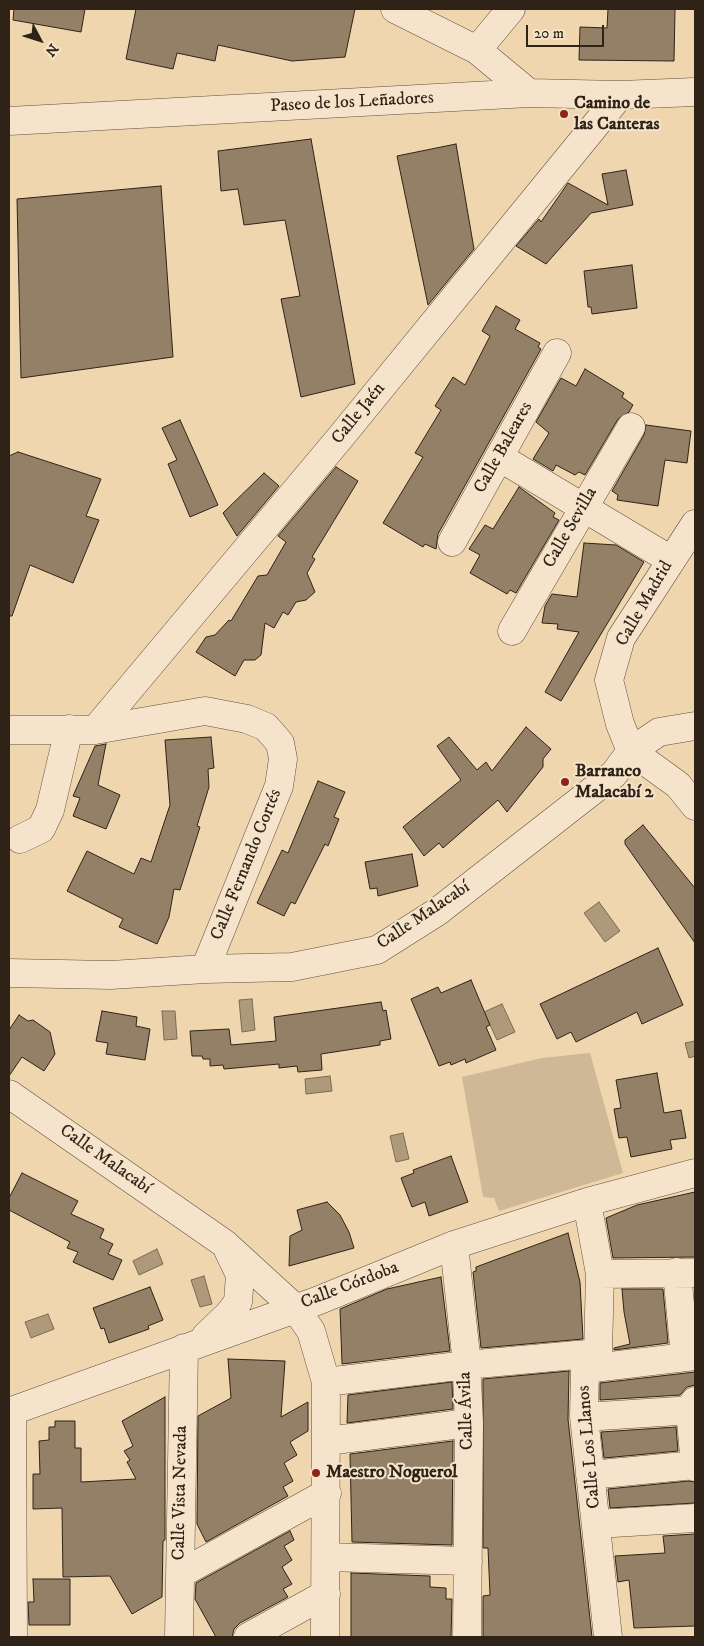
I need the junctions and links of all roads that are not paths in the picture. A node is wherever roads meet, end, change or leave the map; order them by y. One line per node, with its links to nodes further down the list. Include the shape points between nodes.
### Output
1 (395, 9): 3 (street)
2 (511, 9): 3 (street)
3 (477, 50): 5 (street)
4 (695, 92): 6 (street, Paseo de los Leñadores)
5 (529, 93): 6 (street, Paseo de los Leñadores); 7 (street, Paseo de los Leñadores)
6 (620, 96): 17 (street, Calle Jaén, via 332,447)
7 (9, 121)
8 (557, 353): 10 (street, Calle Baleares)
9 (631, 426): 11 (street, Calle Sevilla)
10 (499, 456): 11 (street); 13 (street, Calle Baleares)
11 (583, 507): 14 (street); 15 (street, Calle Sevilla)
12 (695, 524): 14 (street, Calle Madrid)
13 (452, 542)
14 (671, 560): 19 (street, Calle Madrid, via 621,638 608,680)
15 (512, 631)
16 (695, 726): 19 (street, Calle Malacabí, via 659,732)
17 (82, 729): 18 (street, Calle Fernando Cortés); 21 (street, via 41,829); 22 (street, Calle Fernando Cortés, via 205,710 266,727 280,743 283,758 279,786)
18 (9, 730)
19 (631, 751): 20 (street, via 678,785); 22 (street, Calle Malacabí, via 614,774 437,912 377,950 292,967)
20 (695, 806)
21 (20, 839)
22 (205, 969): 23 (street, Calle Malacabí, via 111,975)
23 (9, 973)
24 (9, 1094): 27 (street, Calle Malacabí)
25 (695, 1173): 26 (street, Calle Córdoba)
26 (587, 1202): 28 (street, Calle Córdoba); 30 (street, Calle Los Llanos)
27 (225, 1244): 31 (street, Calle Malacabí); 32 (street, Calle Malacabí, via 240,1275 238,1302 228,1315)
28 (454, 1245): 31 (street, Calle Córdoba); 35 (street, Calle Ávila)
29 (686, 1273): 30 (street); 33 (street)
30 (600, 1274): 34 (street, Calle Los Llanos)
31 (294, 1308): 32 (street, Calle Córdoba); 36 (street, Calle Malacabí, via 311,1331)
32 (191, 1345): 38 (street, Calle Córdoba); 49 (street, Calle Vista Nevada)
33 (690, 1357): 34 (street)
34 (591, 1361): 35 (street); 39 (street, Calle Los Llanos)
35 (466, 1365): 36 (street); 40 (street, Calle Ávila)
36 (326, 1382): 41 (street, Calle Malacabí)
37 (693, 1405): 39 (street); 42 (street)
38 (10, 1412): 51 (street)
39 (584, 1417): 43 (street, Calle Los Llanos)
40 (469, 1423): 41 (street); 48 (street, Calle Ávila)
41 (327, 1441): 44 (street, Calle Malacabí)
42 (695, 1466): 43 (street)
43 (590, 1475): 46 (street, Calle Los Llanos)
44 (327, 1493): 47 (street, Calle Malacabí); 49 (street)
45 (695, 1518): 46 (street)
46 (597, 1524): 56 (street, Calle Los Llanos)
47 (326, 1557): 48 (street); 50 (street, Calle Malacabí)
48 (468, 1561): 55 (street, Calle Ávila)
49 (180, 1574): 52 (street, Calle Vista Nevada)
50 (326, 1594): 53 (street); 54 (street, Calle Malacabí)
51 (13, 1637)
52 (179, 1637)
53 (248, 1637)
54 (325, 1637)
55 (467, 1637)
56 (608, 1637)

